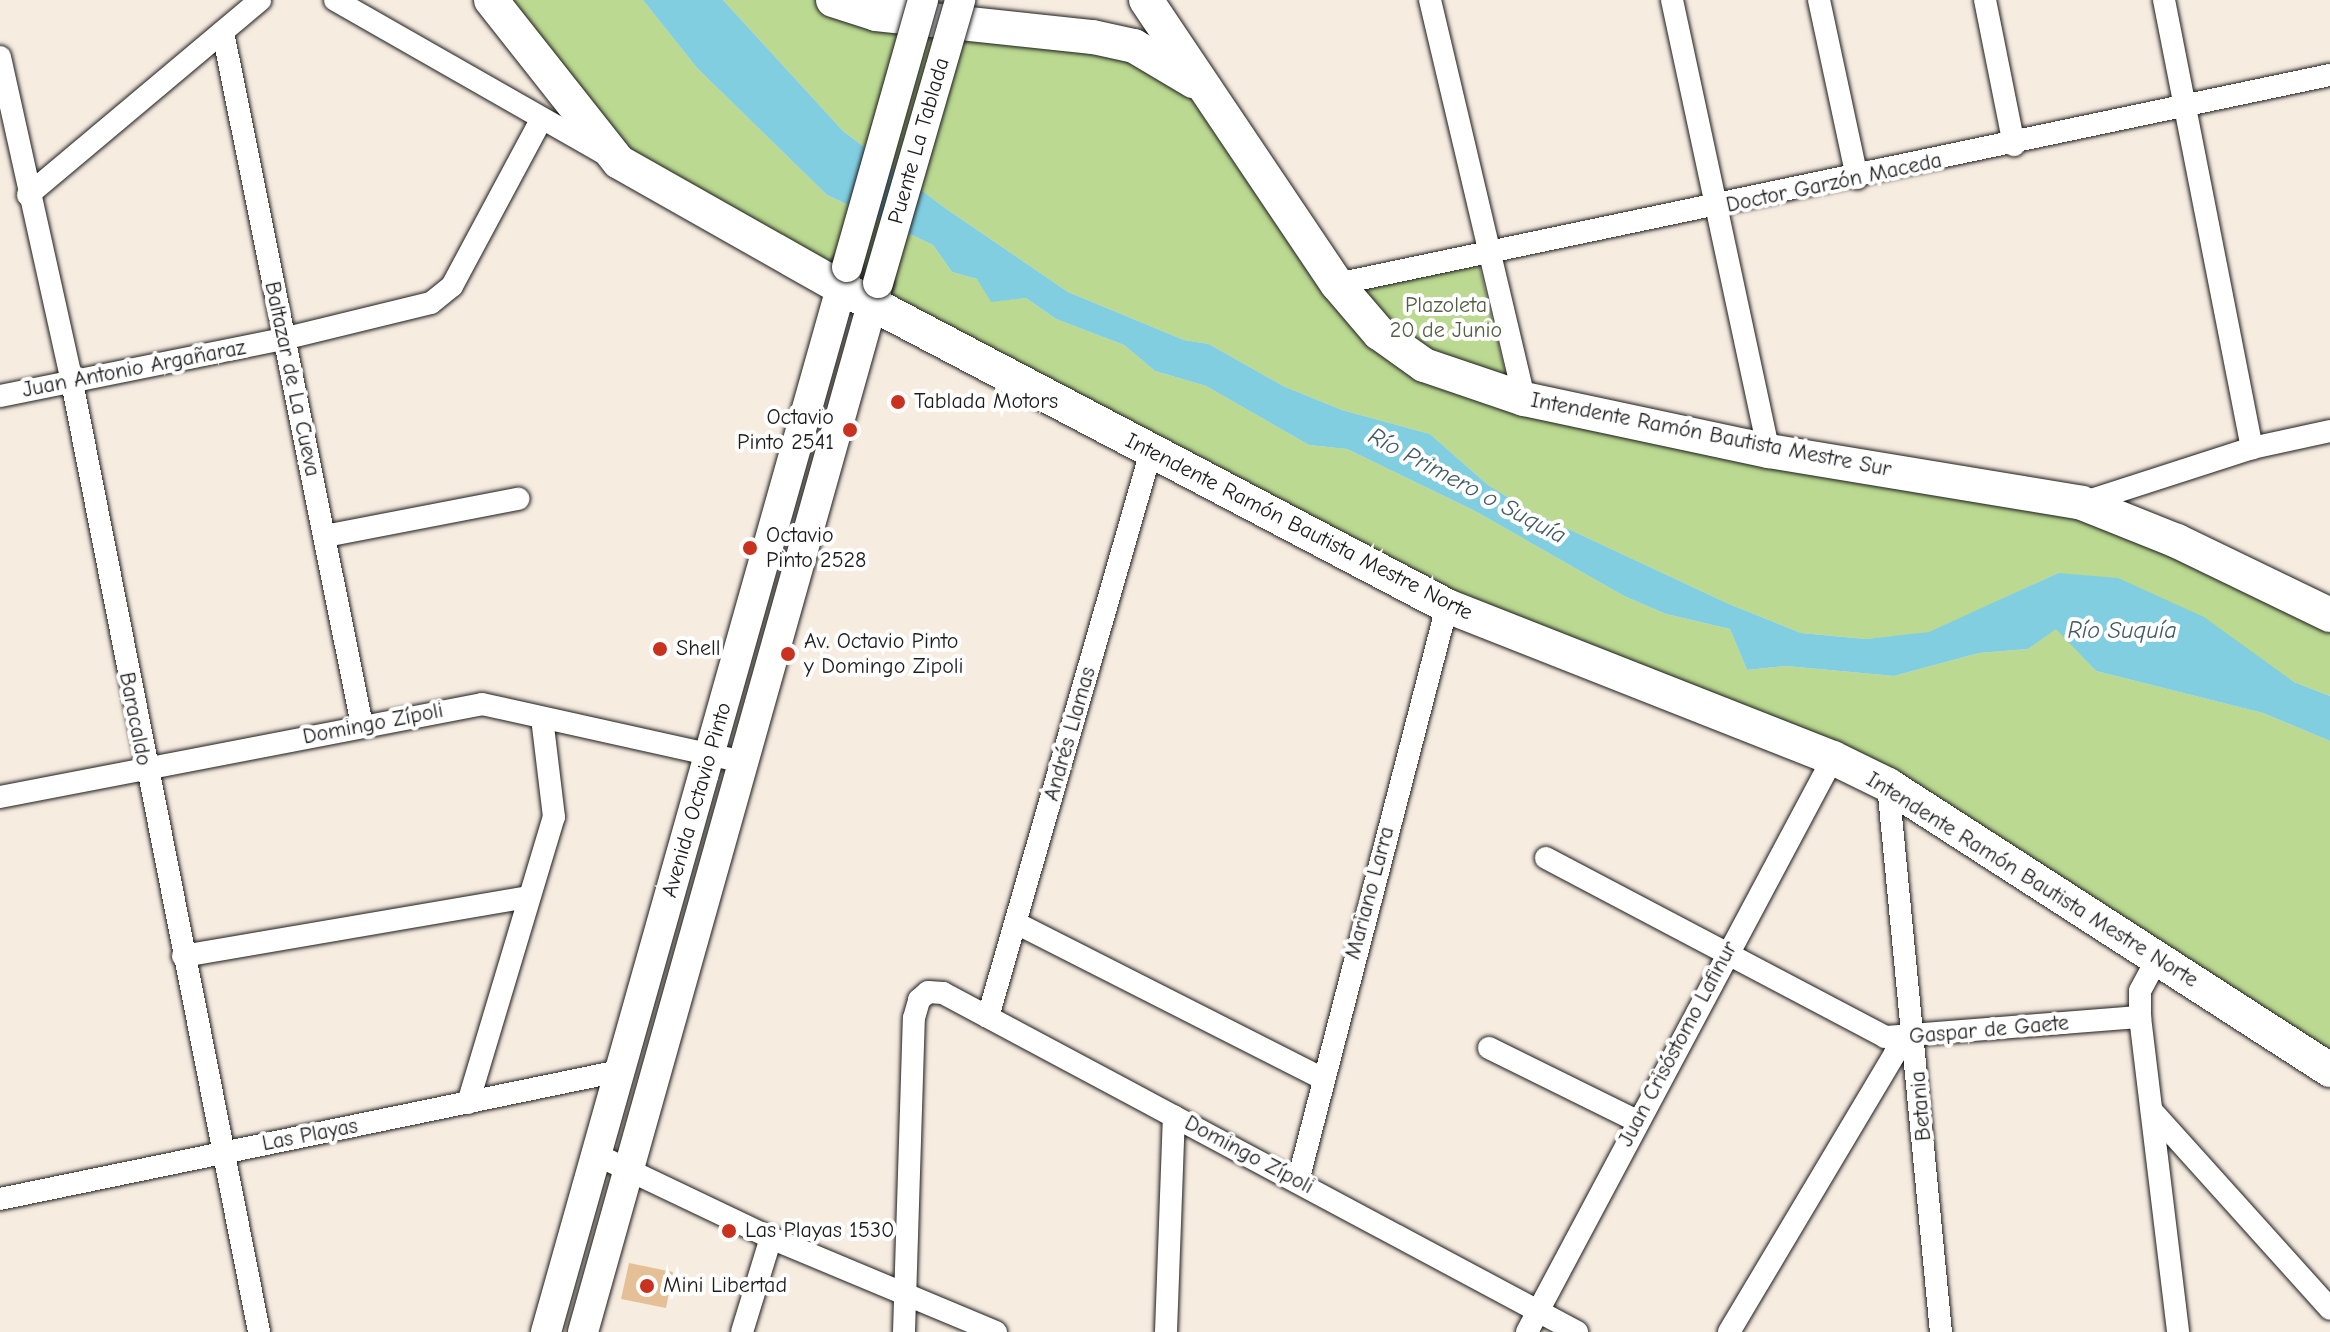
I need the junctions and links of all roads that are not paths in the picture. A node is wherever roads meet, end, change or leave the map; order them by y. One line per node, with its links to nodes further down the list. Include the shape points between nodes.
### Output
1 (260, 0): 13 (street)
2 (335, 0): 19 (street)
3 (491, 0): 21 (main road, Intendente Ramón Bautista Mestre Norte)
4 (833, 0): 16 (main road, Intendente Ramón Bautista Mestre Sur, via 876,14 1134,46)
5 (923, 0): 27 (main road, Puente La Tablada, bridge)
6 (960, 0): 27 (main road, Puente La Tablada, bridge)
7 (1146, 0): 16 (main road, Intendente Ramón Bautista Mestre Sur)
8 (1430, 0): 25 (street)
9 (1672, 0): 24 (street)
10 (1819, 0): 22 (street)
11 (1985, 0): 20 (street)
12 (2164, 0): 17 (street)
13 (223, 32): 23 (street); 28 (street, Baltazar de La Cueva)
14 (0, 57): 18 (street, Baracaldo)
15 (2330, 75): 17 (street, Doctor Garzón Maceda)
16 (1207, 90): 26 (main road, Intendente Ramón Bautista Mestre Sur)
17 (2187, 107): 20 (street, Doctor Garzón Maceda); 33 (street)
18 (5, 108): 23 (street, Baracaldo)
19 (541, 120): 21 (street); 28 (street, Juan Antonio Argañaraz, via 441,298)
20 (2014, 145): 22 (street, Doctor Garzón Maceda)
21 (619, 162): 27 (main road, Intendente Ramón Bautista Mestre Norte)
22 (1857, 178): 24 (street, Doctor Garzón Maceda)
23 (28, 195): 29 (street, Baracaldo)
24 (1716, 207): 25 (street, Doctor Garzón Maceda); 35 (street)
25 (1486, 252): 26 (street, Doctor Garzón Maceda); 31 (street)
26 (1337, 284): 31 (main road, Intendente Ramón Bautista Mestre Sur, via 1405,354 1474,385)
27 (859, 285): 34 (main road, Intendente Ramón Bautista Mestre Norte); 43 (main road, Avenida Octavio Pinto); 45 (main road, Avenida Octavio Pinto)
28 (283, 339): 29 (street, Juan Antonio Argañaraz); 38 (street, Baltazar de La Cueva)
29 (72, 382): 30 (street, Juan Antonio Argañaraz); 46 (street, Baracaldo)
30 (0, 396)
31 (1524, 399): 35 (main road, Intendente Ramón Bautista Mestre Sur)
32 (2330, 431): 33 (street)
33 (2252, 448): 37 (street)
34 (1151, 451): 39 (main road, Intendente Ramón Bautista Mestre Norte); 51 (street, Andrés Llamas)
35 (1769, 451): 37 (main road, Intendente Ramón Bautista Mestre Sur)
36 (518, 499): 38 (street)
37 (2082, 503): 40 (main road, Intendente Ramón Bautista Mestre Sur, via 2177,541)
38 (325, 536): 42 (street, Baltazar de La Cueva)
39 (1447, 606): 44 (main road, Intendente Ramón Bautista Mestre Norte); 61 (street, Mariano Larra)
40 (2330, 615)
41 (542, 718): 42 (street, Domingo Zípoli, via 482,704); 43 (street, Domingo Zípoli); 50 (street, via 554,817)
42 (362, 726): 46 (street, Domingo Zípoli)
43 (710, 756): 45 (street, Domingo Zípoli); 60 (main road, Avenida Octavio Pinto)
44 (1833, 758): 47 (main road, Intendente Ramón Bautista Mestre Norte); 52 (street, Juan Crisóstomo Lafinur)
45 (744, 762): 68 (main road, Avenida Octavio Pinto)
46 (144, 767): 48 (street, Domingo Zípoli); 53 (street, Baracaldo)
47 (1888, 785): 54 (main road, Intendente Ramón Bautista Mestre Norte); 57 (street, Betania)
48 (0, 797)
49 (1546, 858): 52 (street, Gaspar de Gaete)
50 (529, 897): 53 (street); 62 (street)
51 (1016, 923): 55 (street, Andrés Llamas); 61 (street)
52 (1727, 953): 57 (street, Gaspar de Gaete, via 1885,1037); 65 (street, Juan Crisóstomo Lafinur)
53 (183, 956): 66 (street, Baracaldo)
54 (2157, 959): 56 (street, via 2140,991); 59 (main road, Intendente Ramón Bautista Mestre Norte)
55 (988, 1017): 64 (street, Domingo Zípoli); 72 (street, Domingo Zípoli, via 943,993 928,992 919,1000)
56 (2140, 1017): 57 (street, Gaspar de Gaete); 63 (street)
57 (1915, 1039): 84 (street, via 1895,1053); 85 (street, Betania)
58 (1489, 1048): 65 (street)
59 (2330, 1070)
60 (619, 1071): 62 (street, Las Playas); 67 (main road, Avenida Octavio Pinto)
61 (1321, 1078): 69 (street, Mariano Larra)
62 (468, 1103): 66 (street, Las Playas)
63 (2152, 1111): 73 (street); 86 (street)
64 (1174, 1116): 69 (street, Domingo Zípoli); 81 (street)
65 (1637, 1121): 74 (street, Juan Crisóstomo Lafinur)
66 (220, 1153): 70 (street, Las Playas); 75 (street, Baracaldo)
67 (595, 1154): 68 (street); 76 (main road, Avenida Octavio Pinto)
68 (626, 1171): 71 (street); 77 (main road, Avenida Octavio Pinto)
69 (1298, 1181): 74 (street, Domingo Zípoli)
70 (0, 1199)
71 (771, 1238): 72 (street); 78 (street)
72 (908, 1297): 79 (street); 80 (street)
73 (2330, 1309)
74 (1536, 1311): 82 (street, Juan Crisóstomo Lafinur); 83 (street, Domingo Zípoli)
75 (259, 1332)
76 (546, 1332)
77 (583, 1332)
78 (742, 1332)
79 (904, 1332)
80 (996, 1332)
81 (1166, 1332)
82 (1527, 1332)
83 (1577, 1332)
84 (1729, 1332)
85 (1941, 1332)
86 (2178, 1332)

